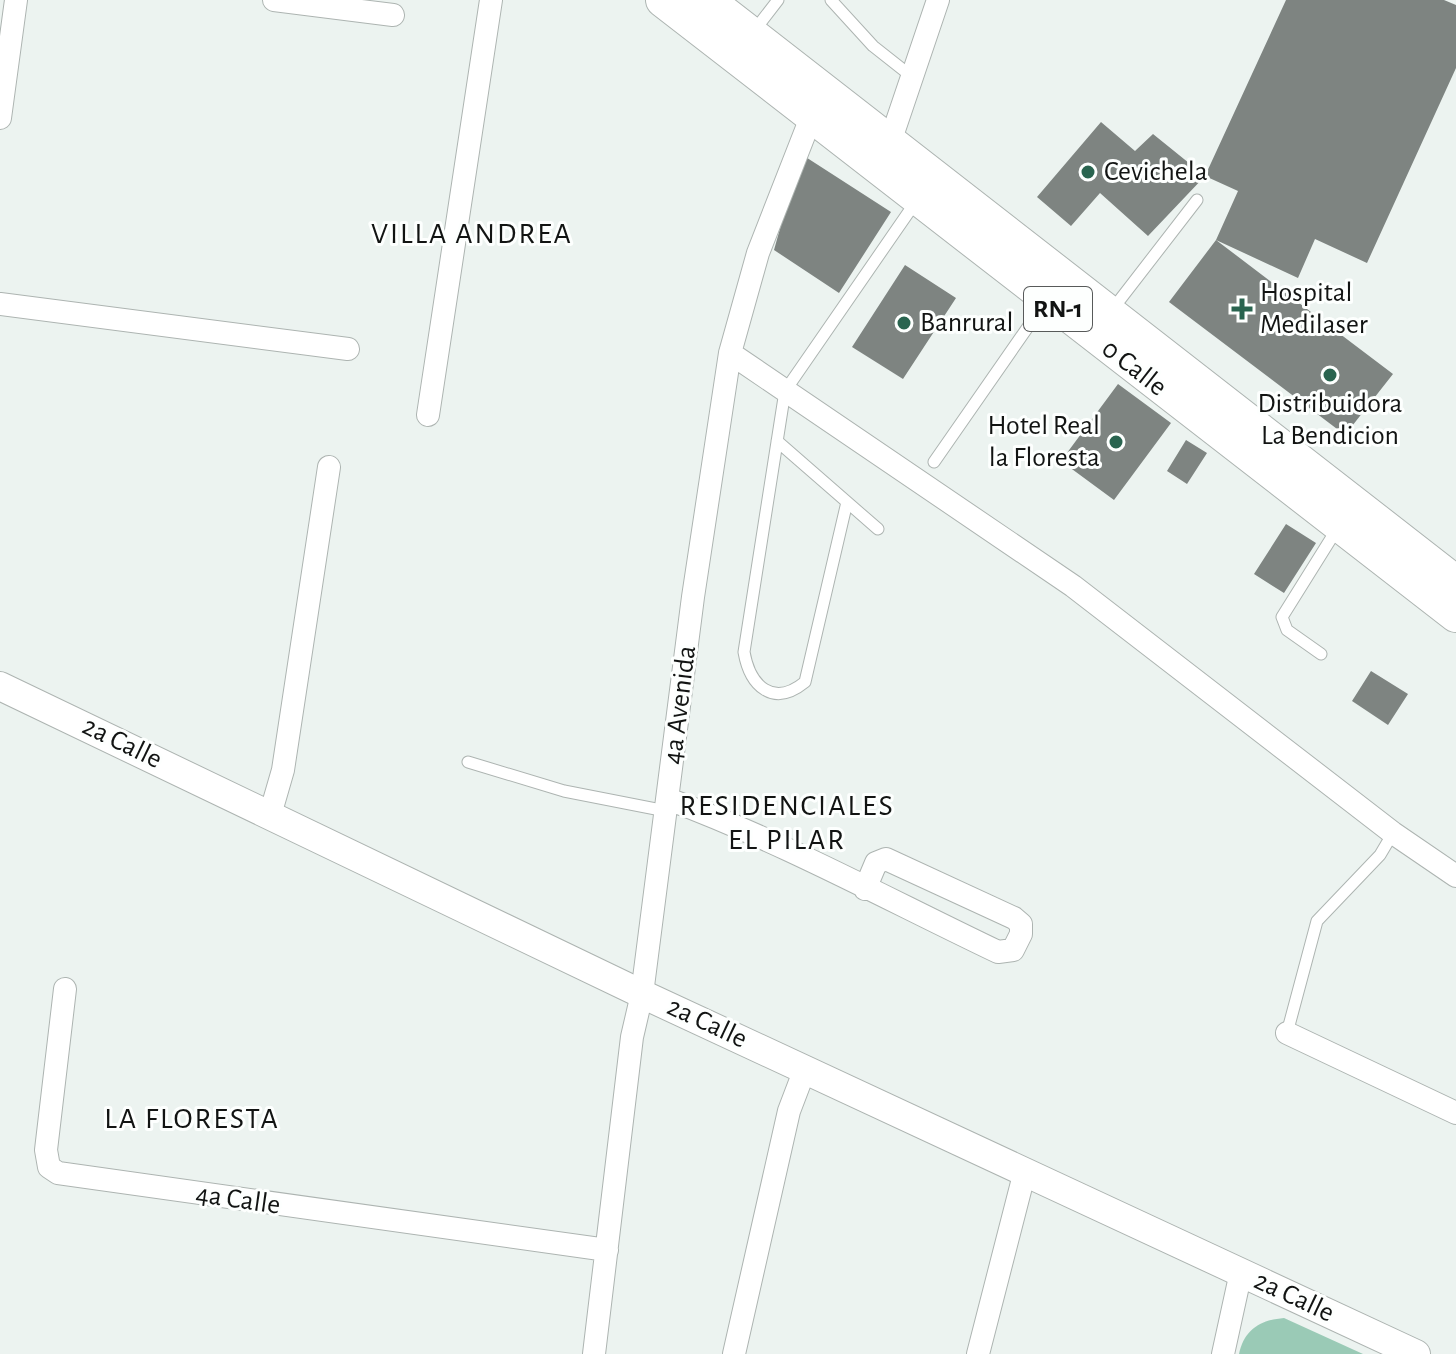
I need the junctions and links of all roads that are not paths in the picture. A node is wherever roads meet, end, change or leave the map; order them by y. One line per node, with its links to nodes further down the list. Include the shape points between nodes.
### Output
1 (16, 0): 12 (street)
2 (274, 0): 9 (street)
3 (491, 0): 23 (street)
4 (663, 0): 13 (main road, 0 Calle / RN-1)
5 (707, 0): 10 (main road, 0 Calle / RN-1)
6 (778, 0): 10 (lane)
7 (831, 0): 11 (lane, via 873,46)
8 (938, 0): 11 (street)
9 (393, 15)
10 (751, 34): 14 (main road, 0 Calle / RN-1)
11 (911, 76): 14 (street)
12 (1, 104)
13 (812, 115): 15 (main road, 0 Calle / RN-1); 21 (street, 4a Avenida, via 758,253)
14 (890, 142): 19 (main road, 0 Calle / RN-1)
15 (918, 199): 17 (main road, 0 Calle / RN-1); 22 (lane)
16 (1197, 200): 19 (lane)
17 (1047, 300): 25 (lane); 28 (main road, 0 Calle / RN-1)
18 (0, 304): 20 (street)
19 (1109, 314): 30 (main road, 0 Calle / RN-1)
20 (348, 349)
21 (730, 353): 22 (street); 35 (street, 4a Avenida)
22 (785, 391): 24 (lane); 37 (street, via 1073,586)
23 (428, 415)
24 (777, 441): 27 (lane); 27 (lane, via 744,652 758,686 792,693 805,682)
25 (934, 462)
26 (329, 467): 36 (street, via 283,770)
27 (847, 502): 29 (lane)
28 (1339, 525): 31 (main road, 0 Calle / RN-1); 32 (lane, via 1282,617 1287,630)
29 (878, 529)
30 (1456, 583)
31 (1456, 615)
32 (1321, 654)
33 (0, 686): 36 (street, 2a Calle)
34 (468, 762): 35 (lane, via 564,791)
35 (667, 805): 39 (street, via 705,813); 41 (street, 4a Avenida)
36 (270, 815): 41 (street, 2a Calle)
37 (1393, 833): 38 (street); 42 (lane, via 1380,855 1317,921)
38 (1456, 876)
39 (865, 889): 39 (street, via 998,952 1013,950 1021,934 1021,924 1014,918 886,859 876,863)
40 (65, 989): 46 (street, 4a Calle, via 46,1150 49,1167 58,1173)
41 (642, 994): 43 (street, 2a Calle); 46 (street, 4a Avenida, via 632,1037)
42 (1287, 1033): 44 (street)
43 (805, 1069): 45 (street, 2a Calle); 49 (street, via 789,1111)
44 (1456, 1113)
45 (1025, 1171): 47 (street, 2a Calle); 50 (street)
46 (607, 1250): 48 (street, 4a Avenida)
47 (1241, 1272): 51 (street); 52 (street, 2a Calle)
48 (594, 1354)
49 (734, 1354)
50 (978, 1354)
51 (1223, 1354)
52 (1416, 1354)

